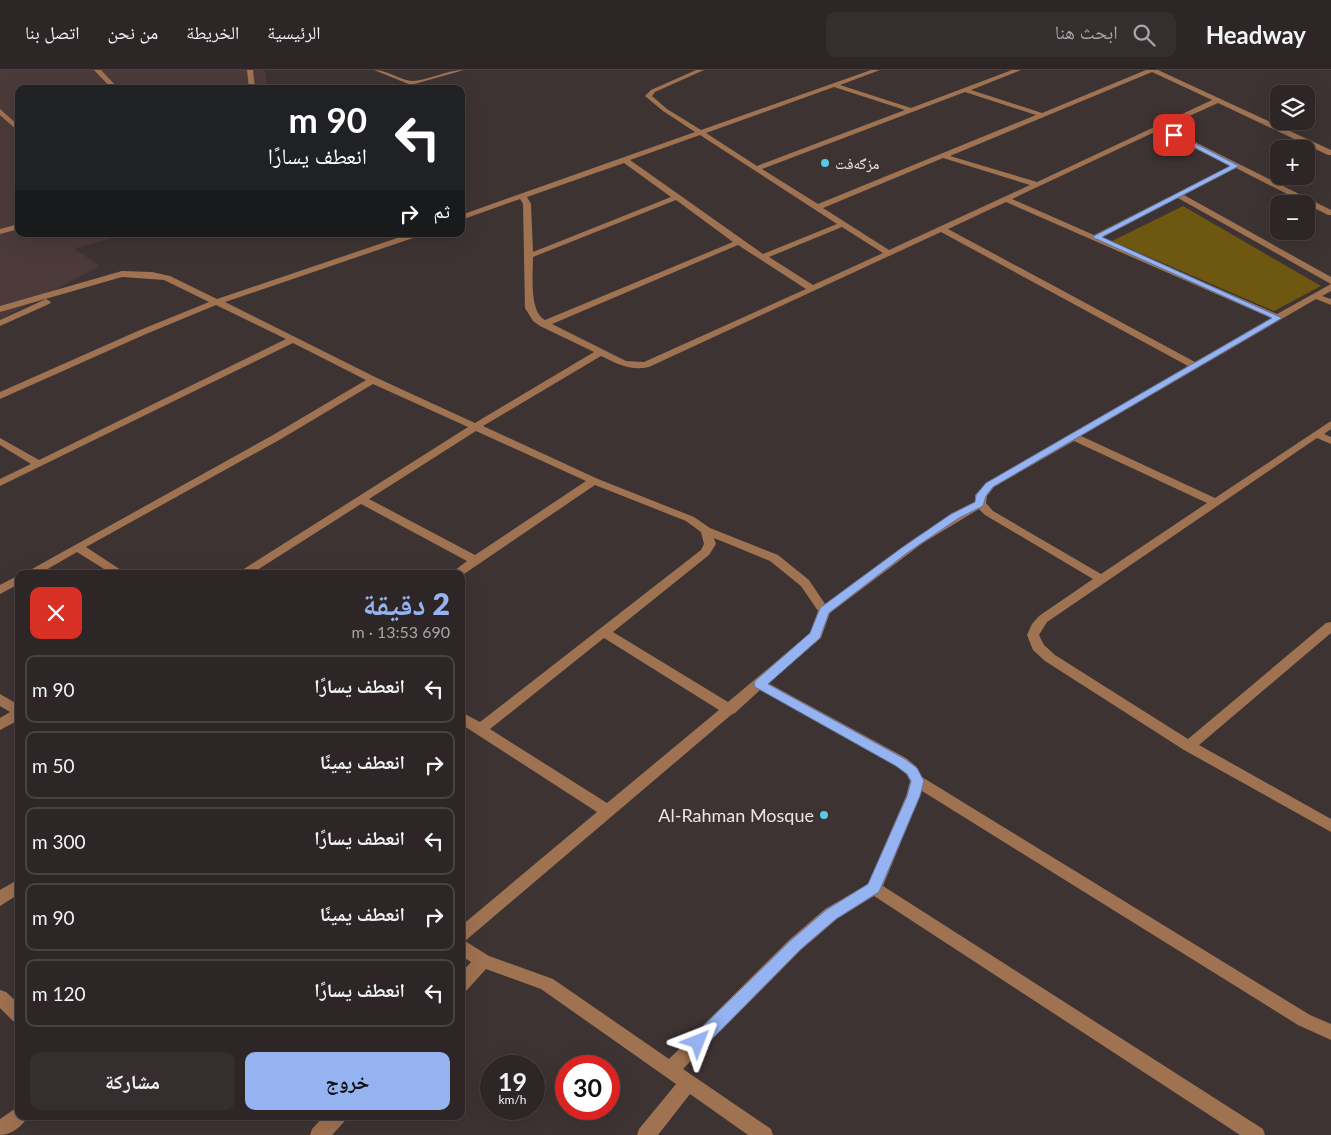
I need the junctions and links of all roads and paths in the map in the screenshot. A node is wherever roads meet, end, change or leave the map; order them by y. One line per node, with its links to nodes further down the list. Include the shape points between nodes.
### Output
1 (97, 70): 11 (street)
2 (250, 70): 12 (street)
3 (377, 70): 4 (street, via 411,82)
4 (461, 70)
5 (677, 70): 10 (street)
6 (701, 70): 10 (street)
7 (1018, 70): 14 (street)
8 (1152, 70): 15 (street); 18 (street)
9 (870, 71): 13 (street)
10 (691, 74): 21 (street, via 648,96)
11 (112, 85)
12 (252, 85)
13 (833, 85): 16 (street); 21 (street)
14 (964, 90): 16 (street); 18 (street)
15 (1218, 100): 20 (street); 22 (street)
16 (911, 110): 26 (street)
17 (0, 111): 19 (street)
18 (1042, 115): 23 (street)
19 (15, 126)
20 (1159, 128): 25 (street); 27 (street)
21 (703, 133): 24 (street); 26 (street)
22 (1331, 152)
23 (943, 156): 27 (street); 32 (street)
24 (625, 160): 29 (street); 30 (street)
25 (1236, 166): 28 (street); 33 (street)
26 (757, 168): 32 (street)
27 (1036, 184): 31 (street)
28 (1178, 195): 40 (street); 46 (street)
29 (523, 197): 34 (street); 43 (street, via 527,204)
30 (677, 197): 41 (street); 43 (street)
31 (1005, 199): 37 (street); 40 (street)
32 (818, 207): 35 (street)
33 (1331, 213)
34 (465, 217)
35 (843, 224): 42 (street); 44 (street)
36 (15, 227): 38 (street)
37 (940, 229): 42 (street); 58 (street)
38 (0, 232)
39 (407, 237): 50 (street)
40 (1096, 237): 53 (street)
41 (739, 242): 44 (street); 55 (street)
42 (888, 253): 48 (street)
43 (529, 256): 55 (street, via 530,308)
44 (762, 256): 48 (street)
45 (94, 281): 50 (street, via 122,274 152,275 167,278); 52 (street); 54 (street)
46 (1331, 281)
47 (1331, 287): 49 (street)
48 (813, 289): 57 (street, via 646,365 623,363)
49 (1315, 296): 51 (street); 53 (street)
50 (217, 302): 56 (street); 60 (street)
51 (1331, 302)
52 (0, 309)
53 (1278, 318): 58 (street)
54 (0, 323)
55 (543, 324): 57 (street)
56 (293, 339): 59 (street); 67 (street)
57 (601, 352): 62 (street)
58 (1193, 366): 64 (street)
59 (373, 380): 62 (street); 74 (street)
60 (0, 396)
61 (1331, 424): 63 (street)
62 (475, 428): 68 (street); 70 (street)
63 (1316, 434): 66 (street); 71 (street)
64 (1072, 436): 71 (street); 72 (street, via 990,485 981,495)
65 (0, 441): 67 (street)
66 (1331, 441)
67 (39, 464): 69 (street)
68 (594, 481): 73 (street, via 690,519); 75 (street)
69 (0, 483)
70 (361, 499): 75 (street); 78 (street)
71 (1215, 502): 80 (street)
72 (980, 504): 80 (street, via 989,513); 83 (street, via 955,516)
73 (706, 530): 83 (street, via 774,558 805,583); 85 (street, via 710,544 706,552)
74 (77, 547): 76 (street); 77 (street)
75 (475, 560): 79 (street)
76 (36, 570)
77 (114, 570)
78 (248, 570)
79 (461, 570)
80 (1101, 579): 94 (street, via 1038,624 1034,635 1038,647 1050,658)
81 (15, 581): 82 (street)
82 (0, 590)
83 (824, 611): 86 (street, via 816,635)
84 (1331, 626): 94 (street)
85 (604, 632): 89 (street); 93 (street)
86 (760, 684): 89 (street); 95 (street, via 901,762 912,771)
87 (0, 699): 88 (street)
88 (15, 710)
89 (730, 710): 96 (street)
90 (15, 716): 92 (street)
91 (465, 719): 93 (street)
92 (0, 725)
93 (481, 729): 96 (street)
94 (1189, 746): 97 (street)
95 (917, 781): 99 (street); 107 (street, via 1304,1020)
96 (610, 812): 101 (street)
97 (1331, 826)
98 (15, 888): 100 (street)
99 (874, 888): 108 (street, via 831,914 795,945); 116 (street)
100 (0, 899)
101 (465, 933)
102 (465, 950): 103 (street)
103 (483, 962): 104 (street); 108 (street, via 547,984)
104 (465, 981)
105 (0, 998): 106 (street)
106 (15, 1012)
107 (1331, 1032)
108 (671, 1069): 109 (street)
109 (689, 1082): 114 (street); 115 (street)
110 (15, 1118): 112 (street)
111 (333, 1120): 113 (street)
112 (0, 1130)
113 (319, 1135)
114 (646, 1135)
115 (764, 1135)
116 (1256, 1135)

